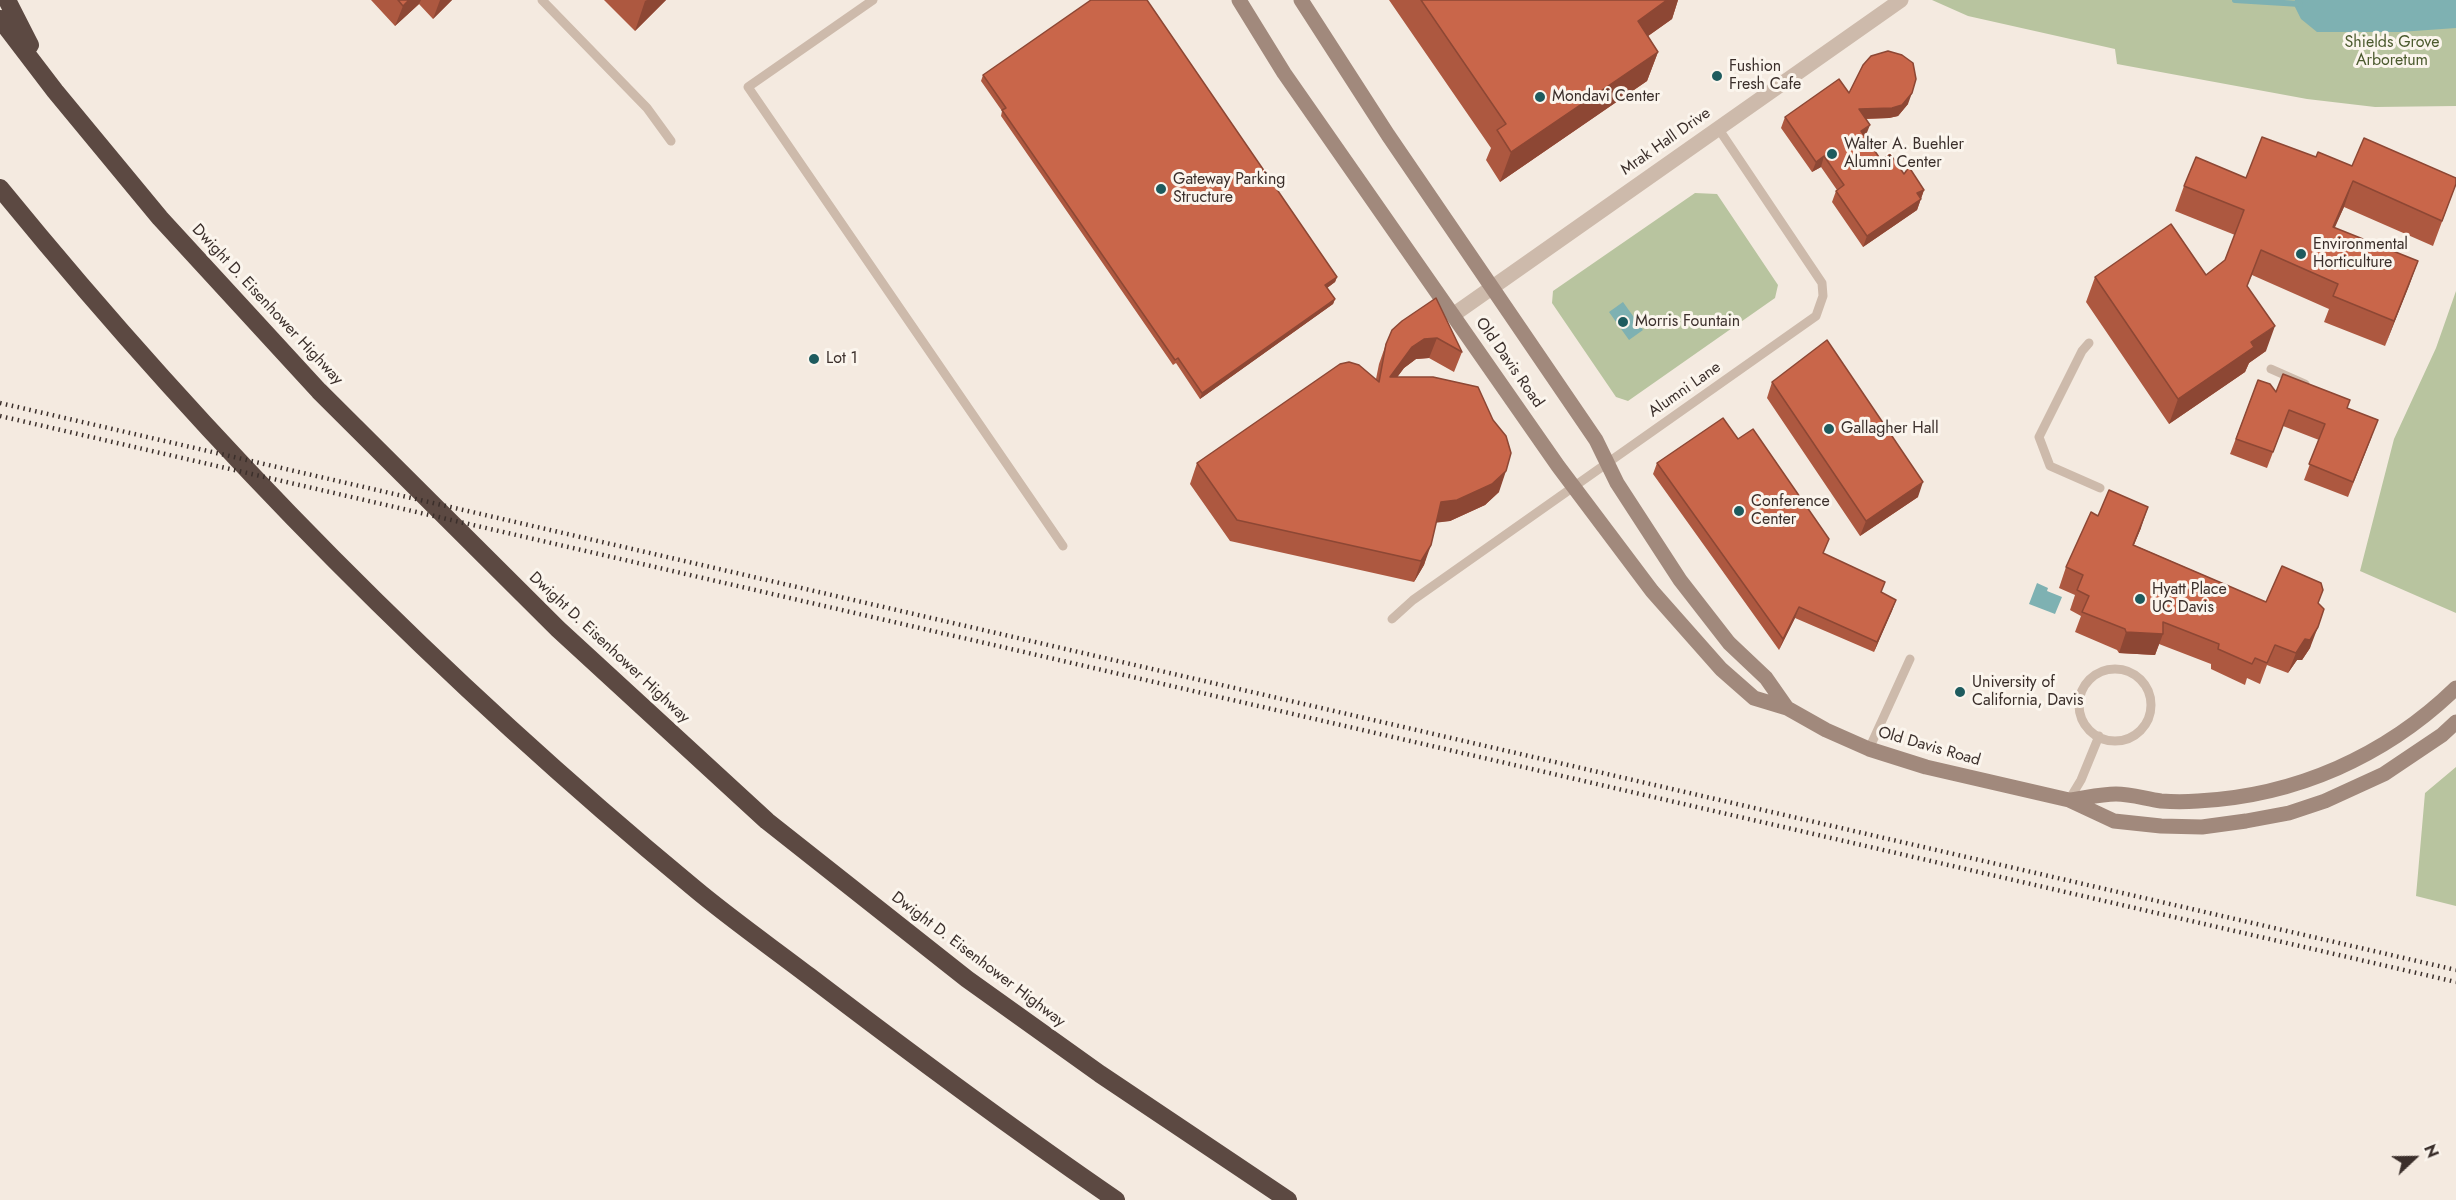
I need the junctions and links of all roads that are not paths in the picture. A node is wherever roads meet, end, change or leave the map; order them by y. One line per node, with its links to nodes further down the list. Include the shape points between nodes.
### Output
1 (7, 0): 8 (highway)
2 (542, 0): 10 (lane, via 647,108)
3 (873, 0): 20 (lane, via 748,87)
4 (1239, 0): 13 (street, Old Davis Road, via 1284,73)
5 (1301, 0): 12 (street, Old Davis Road)
6 (1901, 0): 9 (street, Mrak Hall Drive)
7 (0, 19): 8 (highway, Dwight D. Eisenhower Highway)
8 (55, 91): 30 (highway, Dwight D. Eisenhower Highway, via 160,218 319,391 558,629 767,821 967,978 1100,1074)
9 (1718, 128): 12 (street, Mrak Hall Drive); 17 (lane, Alumni Lane, via 1816,272 1822,283 1821,306 1806,325)
10 (671, 141)
11 (0, 188): 29 (highway, via 125,336 240,462 360,586 486,707 697,891 909,1053)
12 (1491, 287): 13 (street, Mrak Hall Drive); 17 (street, Old Davis Road)
13 (1453, 315): 18 (street, Old Davis Road)
14 (2088, 342): 19 (lane, via 2039,437 2050,466)
15 (2271, 369): 16 (lane)
16 (2312, 387)
17 (1607, 462): 18 (lane, Alumni Lane); 24 (street, Old Davis Road, via 1680,580 1729,643 1766,678)
18 (1573, 486): 21 (lane, Alumni Lane); 24 (street, Old Davis Road, via 1653,591 1721,669 1754,698)
19 (2100, 488)
20 (1064, 546)
21 (1392, 619)
22 (1910, 659): 27 (lane)
23 (2456, 688): 28 (street, Old Davis Road, via 2432,712 2370,754 2285,788 2198,801 2116,794)
24 (1787, 708): 27 (street, Old Davis Road)
25 (2456, 722): 28 (street, Old Davis Road, via 2384,774 2289,813 2202,827 2161,826 2114,821)
26 (2098, 736): 26 (lane, via 2081,715 2084,687 2102,671 2126,670 2145,684 2150,695 2148,719 2142,729 2121,740); 28 (lane)
27 (1869, 749): 28 (street, Old Davis Road, via 1926,767)
28 (2069, 800)
29 (1116, 1200)
30 (1288, 1200)

